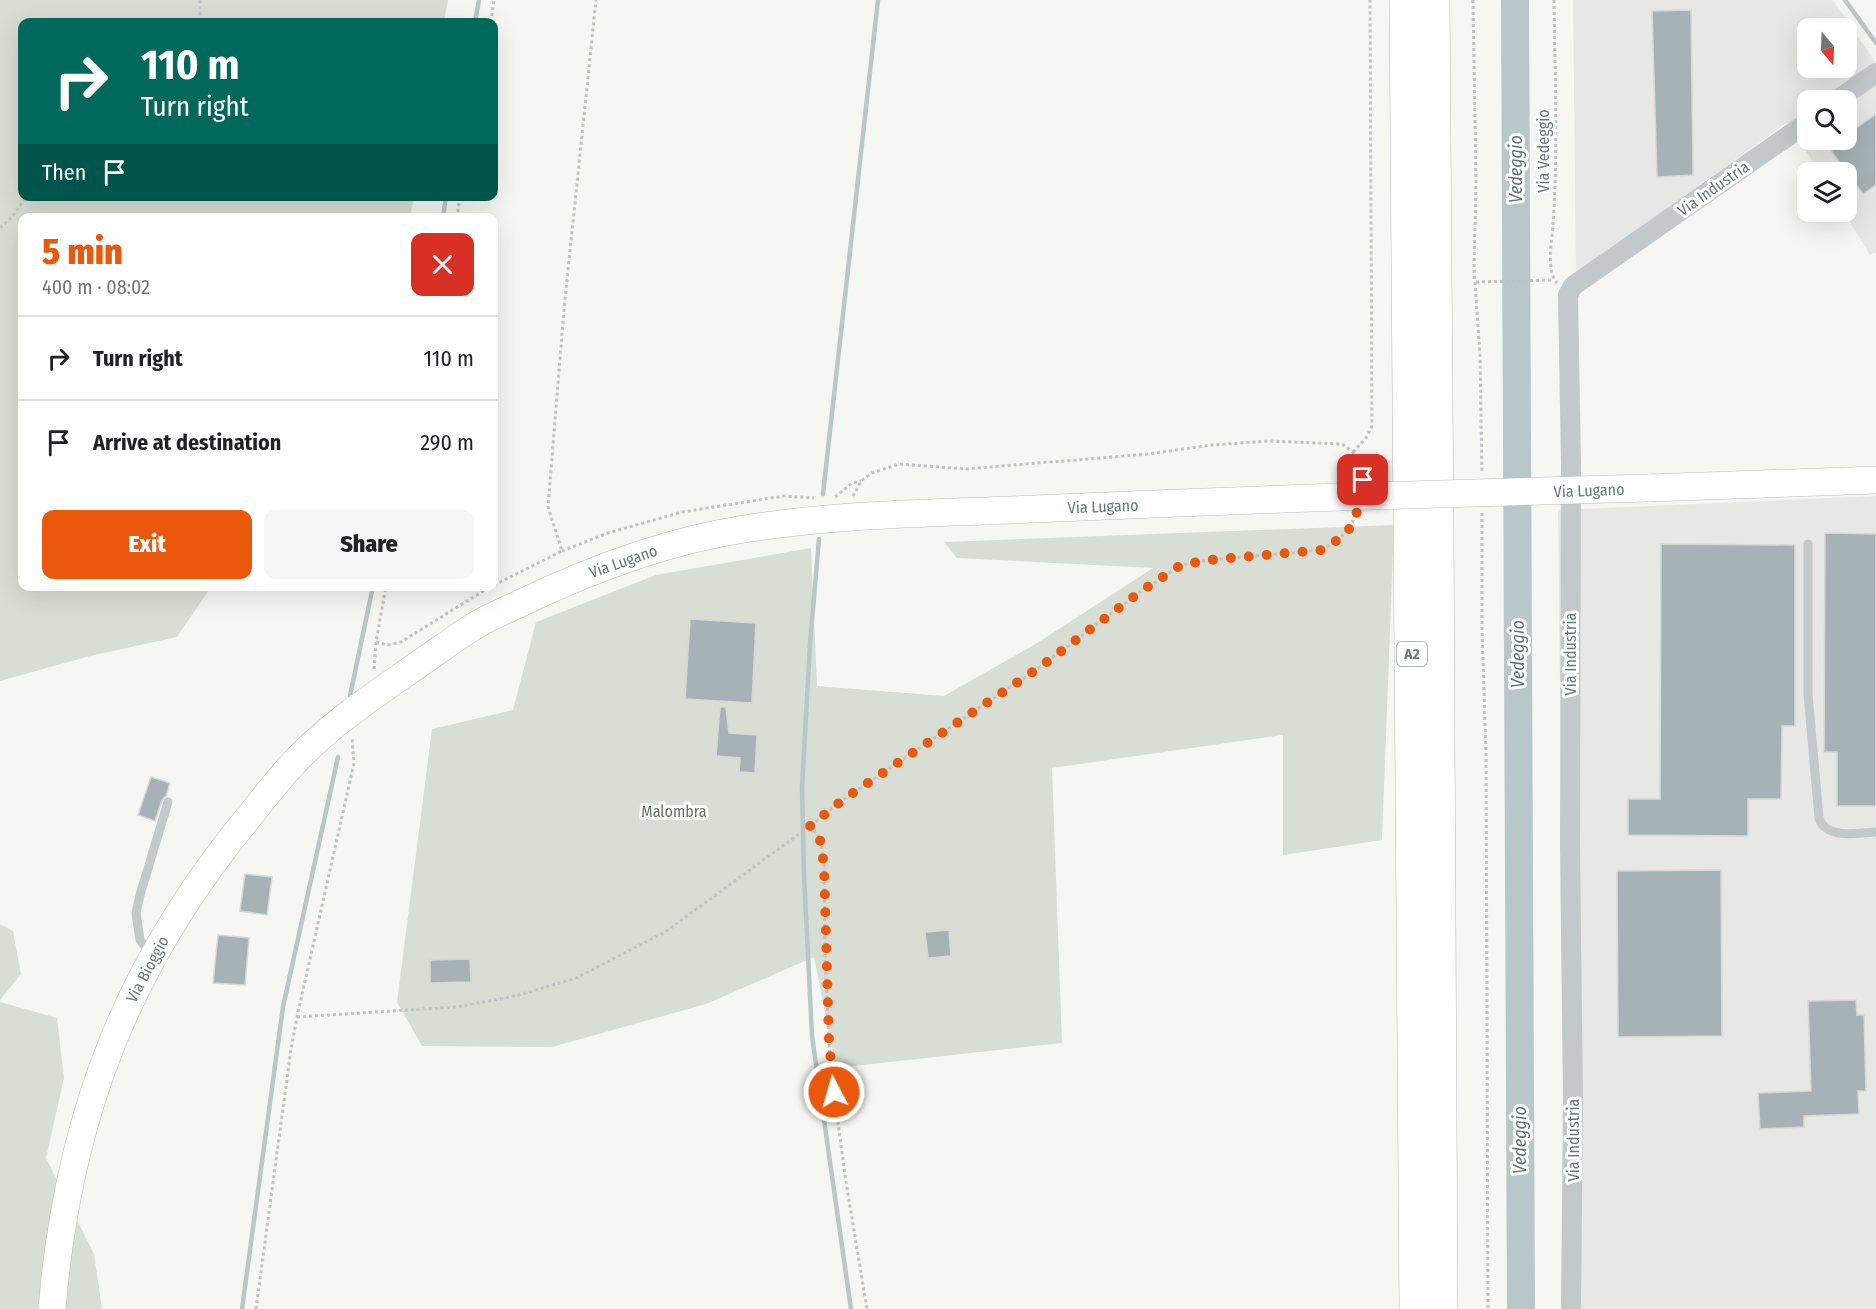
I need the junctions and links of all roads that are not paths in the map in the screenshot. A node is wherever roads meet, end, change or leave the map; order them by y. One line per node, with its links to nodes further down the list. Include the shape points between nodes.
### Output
1 (1406, 0): 13 (highway, A2)
2 (1433, 0): 14 (highway, A2)
3 (1876, 73): 4 (street)
4 (1851, 90)
5 (1797, 130): 15 (street, Via Industria, via 1573,286 1569,295)
6 (1876, 480): 8 (main road, Via Lugano, bridge, via 1348,505 844,506 685,542 573,578 479,624)
7 (1808, 544): 10 (lane, via 1808,694 1819,818 1825,829 1832,832)
8 (372, 698): 11 (main road, Via Bioggio, via 292,764 226,843)
9 (168, 802): 11 (lane, via 136,913 140,940)
10 (1876, 832)
11 (153, 956): 12 (main road, Via Bioggio, via 116,1030 90,1104 68,1187)
12 (52, 1309)
13 (1416, 1309)
14 (1441, 1309)
15 (1571, 1309)

